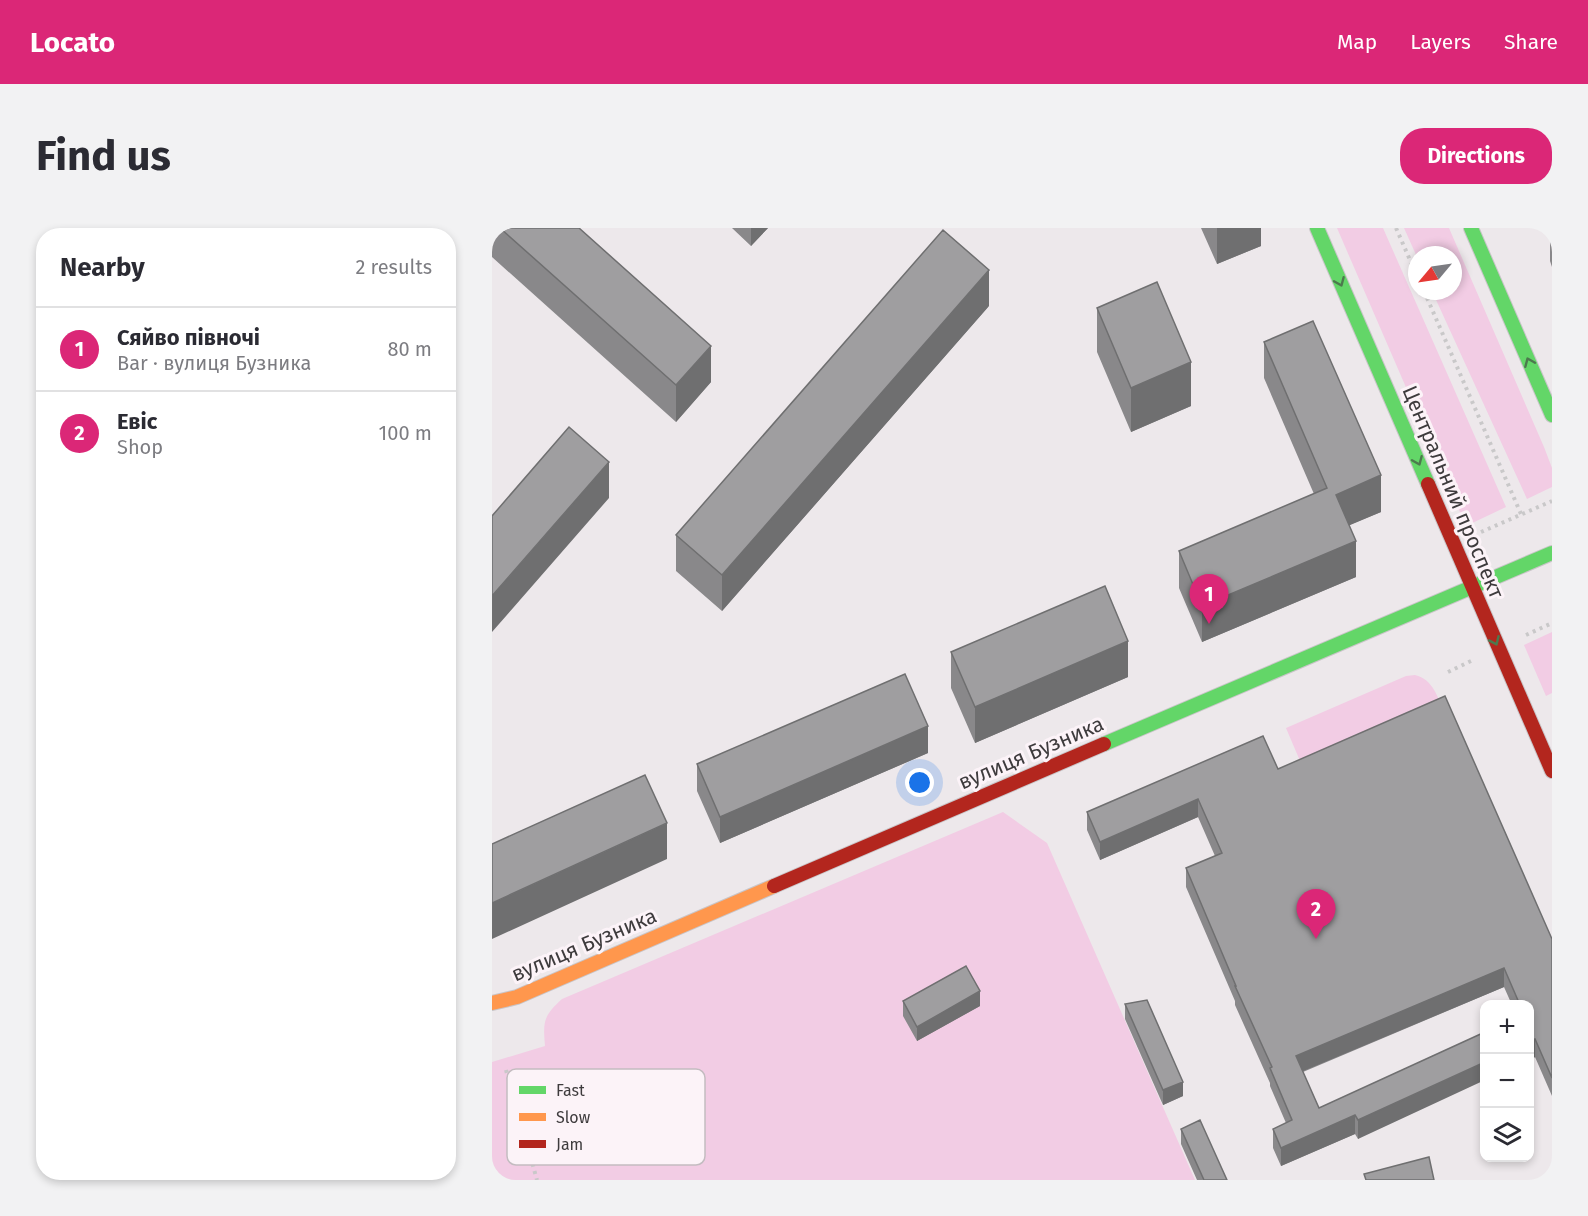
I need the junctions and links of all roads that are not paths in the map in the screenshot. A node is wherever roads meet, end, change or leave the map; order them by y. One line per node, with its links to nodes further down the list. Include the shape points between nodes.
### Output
1 (1317, 228): 5 (street, Центральний проспект, one-way to 5)
2 (1471, 228): 3 (street, one-way to 2)
3 (1552, 416)
4 (1552, 553): 5 (street, вулиця Бузника)
5 (1472, 588): 6 (street, Центральний проспект, one-way to 6); 7 (street, вулиця Бузника, via 517,997)
6 (1552, 771)
7 (492, 1003)

